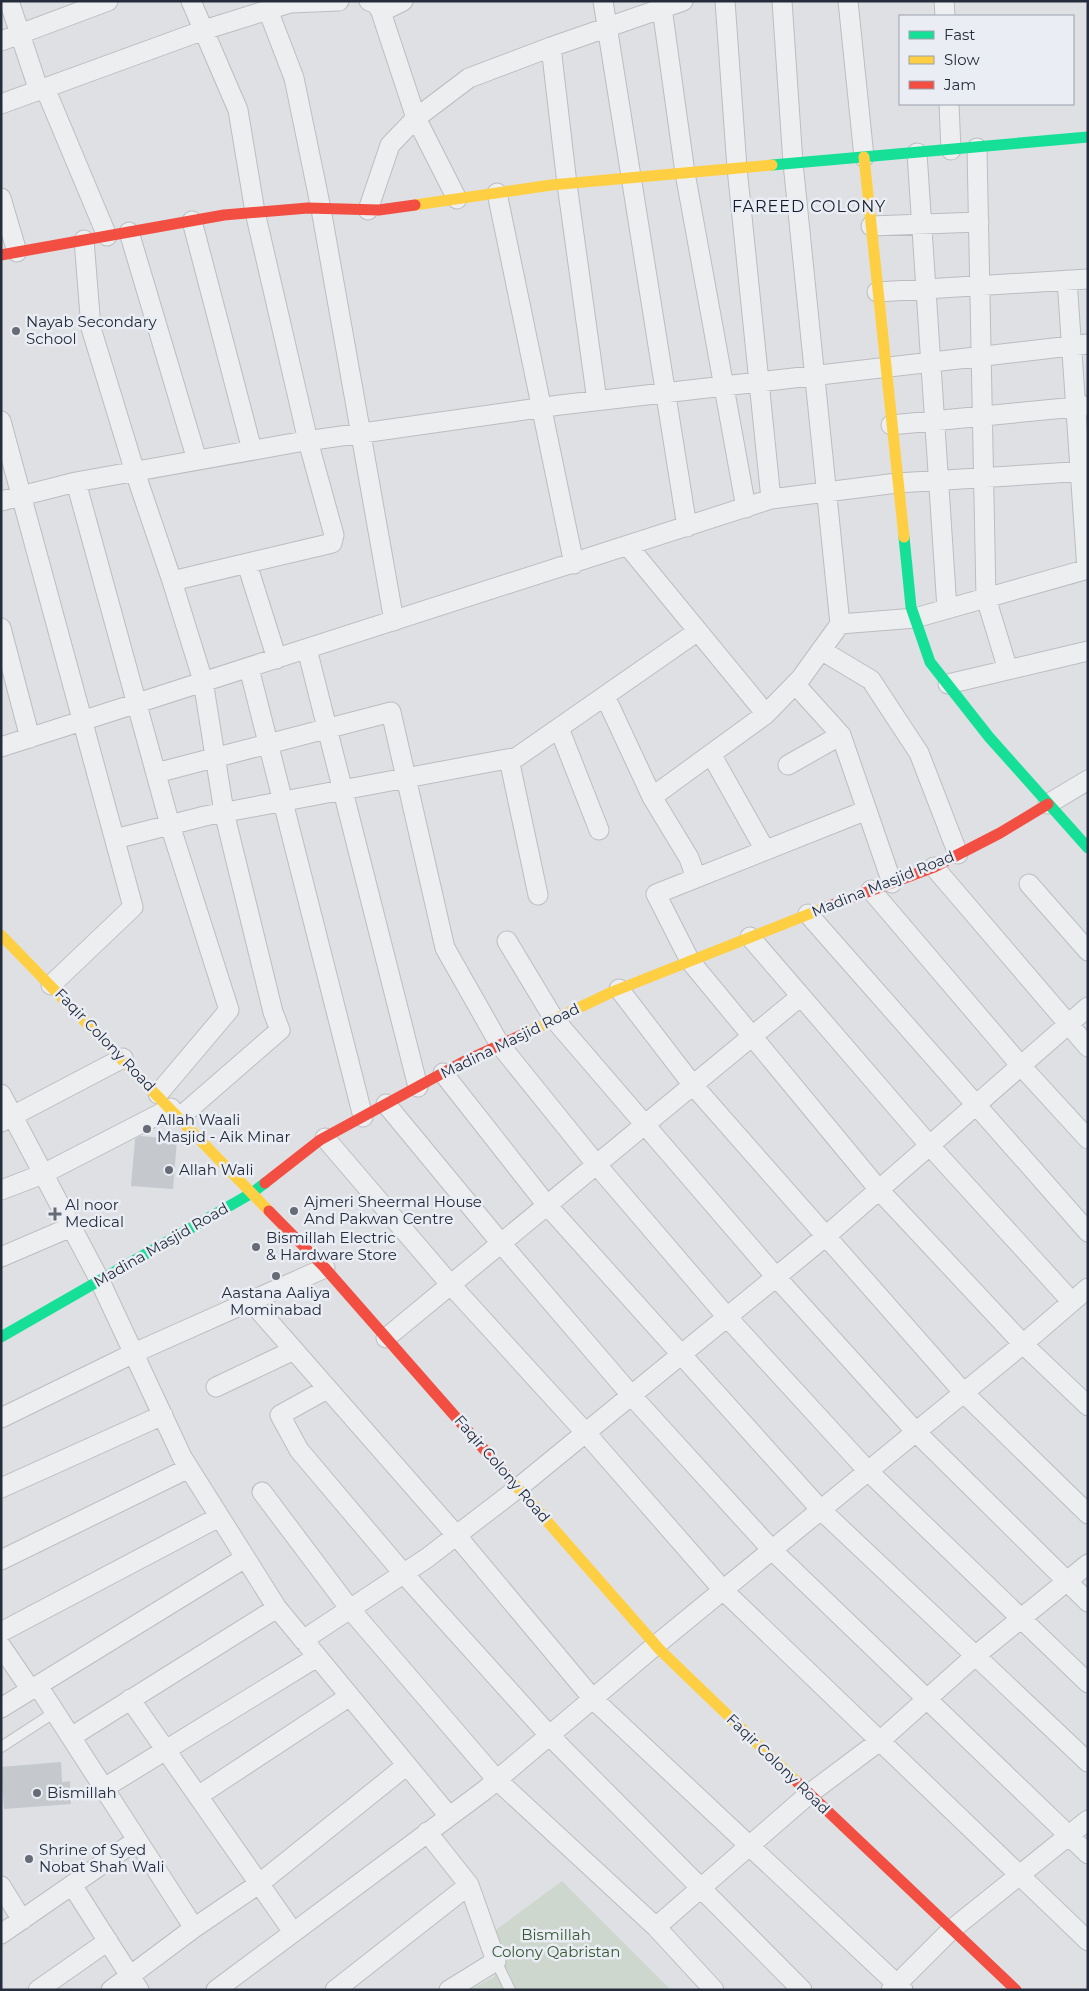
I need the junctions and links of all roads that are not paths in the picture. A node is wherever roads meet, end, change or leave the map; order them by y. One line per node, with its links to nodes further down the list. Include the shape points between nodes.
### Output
1 (8, 1): 18 (street)
2 (108, 1): 18 (street)
3 (191, 1): 17 (street)
4 (339, 1): 14 (street, via 290,3)
5 (403, 1): 13 (street)
6 (603, 1): 16 (street)
7 (683, 1): 12 (street)
8 (724, 1): 31 (street)
9 (782, 1): 30 (street)
10 (848, 1): 29 (street)
11 (944, 1): 15 (street)
12 (661, 5): 16 (street); 32 (street)
13 (375, 7): 24 (street)
14 (268, 10): 17 (street); 38 (street, via 294,78)
15 (945, 15)
16 (606, 29): 20 (street); 33 (street)
17 (204, 30): 21 (street); 40 (street, via 238,110)
18 (19, 34): 19 (street); 21 (street)
19 (1, 41)
20 (551, 47): 24 (street, via 469,78); 34 (street)
21 (42, 89): 22 (street); 46 (street)
22 (1, 104)
23 (949, 105): 27 (street)
24 (416, 118): 37 (street); 39 (street, via 390,145)
25 (1088, 137): 26 (main road)
26 (977, 148): 27 (main road); 42 (street)
27 (951, 150): 28 (main road)
28 (917, 152): 29 (main road); 43 (street)
29 (864, 157): 30 (main road); 44 (main road)
30 (793, 163): 31 (main road); 58 (street)
31 (737, 168): 32 (main road); 59 (street)
32 (685, 173): 33 (main road); 60 (street)
33 (630, 178): 34 (main road); 61 (street)
34 (567, 184): 35 (main road); 62 (street)
35 (497, 193): 37 (main road); 64 (street)
36 (1, 198): 48 (street)
37 (457, 199): 39 (main road)
38 (321, 209): 39 (main road); 40 (main road); 69 (street)
39 (368, 210)
40 (255, 212): 41 (main road); 70 (street)
41 (192, 221): 45 (main road); 71 (street)
42 (979, 222): 43 (street); 51 (street)
43 (922, 224): 44 (street); 52 (street)
44 (871, 226): 53 (main road)
45 (129, 232): 46 (main road); 72 (street)
46 (107, 236): 47 (main road)
47 (84, 240): 48 (main road); 74 (street, via 91,328)
48 (9, 254)
49 (1088, 279): 50 (street)
50 (1067, 280): 51 (street); 54 (street)
51 (980, 286): 52 (street); 55 (street)
52 (926, 289): 53 (street); 56 (street)
53 (877, 292): 57 (main road)
54 (1080, 345): 55 (street); 63 (street)
55 (981, 357): 56 (street); 65 (street)
56 (931, 363): 57 (street); 66 (street)
57 (885, 368): 58 (street); 68 (main road)
58 (815, 376): 59 (street); 79 (street)
59 (759, 383): 60 (street); 81 (street)
60 (724, 387): 61 (street); 83 (street)
61 (666, 393): 62 (street); 84 (street)
62 (597, 401): 64 (street)
63 (1082, 406): 65 (street); 73 (street)
64 (542, 408): 69 (street); 87 (street)
65 (982, 416): 66 (street); 75 (street)
66 (934, 420): 68 (street); 76 (street)
67 (1, 421): 80 (street)
68 (891, 425): 78 (main road)
69 (361, 434): 70 (street); 93 (street)
70 (308, 441): 71 (street); 86 (street, via 334,534 332,543)
71 (252, 450): 72 (street)
72 (196, 460): 74 (street)
73 (1084, 471): 75 (street); 88 (street)
74 (135, 472): 77 (street); 89 (street)
75 (983, 478): 76 (street); 90 (street)
76 (938, 480): 78 (street); 91 (street)
77 (76, 482): 80 (street); 107 (street)
78 (897, 483): 79 (street); 92 (main road, via 911,607)
79 (827, 492): 81 (street); 94 (street)
80 (20, 497): 82 (street); 109 (street)
81 (771, 500): 83 (street)
82 (1, 501)
83 (746, 508): 84 (street)
84 (687, 526): 85 (street)
85 (628, 546): 87 (street); 96 (street)
86 (247, 564): 89 (street); 100 (street)
87 (574, 564): 93 (street)
88 (1087, 570): 90 (street)
89 (172, 581): 103 (street)
90 (986, 598): 91 (street); 102 (street)
91 (947, 609): 92 (street)
92 (915, 618): 94 (street); 105 (main road, via 930,662)
93 (394, 621): 97 (street)
94 (840, 624): 98 (street)
95 (1, 628): 113 (street)
96 (698, 631): 106 (street); 108 (street)
97 (307, 649): 100 (street); 111 (street)
98 (821, 650): 104 (street); 134 (street, via 871,680 919,752)
99 (1088, 651): 102 (street)
100 (277, 659): 101 (street)
101 (249, 668): 103 (street); 114 (street)
102 (1008, 670): 105 (street)
103 (203, 681): 107 (street); 117 (street)
104 (795, 684): 108 (street); 112 (street)
105 (948, 684): 126 (main road)
106 (605, 696): 110 (street); 124 (street)
107 (136, 703): 109 (street); 120 (street)
108 (766, 714): 116 (street)
109 (81, 722): 113 (street); 131 (street)
110 (560, 728): 118 (street, via 516,758); 130 (street)
111 (327, 729): 114 (street); 121 (street, via 391,712); 123 (street)
112 (841, 735): 119 (street); 127 (street)
113 (30, 738): 115 (street)
114 (269, 744): 117 (street); 125 (street)
115 (1, 747)
116 (711, 754): 124 (street); 133 (street)
117 (215, 758): 120 (street); 128 (street)
118 (509, 759): 121 (street); 140 (street)
119 (788, 765)
120 (156, 773): 129 (street)
121 (406, 778): 123 (street); 154 (street, via 445,948)
122 (1088, 780): 126 (street)
123 (343, 790): 125 (street); 160 (street)
124 (652, 797): 136 (street, via 689,858)
125 (283, 801): 128 (street); 166 (street)
126 (1048, 804): 132 (main road); 134 (main road, Madina Masjid Road)
127 (866, 810): 133 (street); 137 (street)
128 (224, 812): 129 (street); 165 (street, via 280,1030)
129 (170, 825): 131 (street); 162 (street, via 229,1010)
130 (599, 830)
131 (114, 839): 147 (street, via 133,907)
132 (1088, 848)
133 (765, 850): 136 (street)
134 (958, 854): 135 (main road, Madina Masjid Road)
135 (934, 867): 137 (main road, Madina Masjid Road); 152 (street)
136 (696, 878): 146 (street, via 656,894)
137 (892, 883): 139 (main road, Madina Masjid Road)
138 (1029, 884): 145 (street)
139 (871, 890): 141 (main road, Madina Masjid Road); 157 (street)
140 (538, 895)
141 (808, 914): 143 (main road, Madina Masjid Road); 164 (street)
142 (1, 934): 147 (main road, Faqir Colony Road)
143 (750, 937): 146 (main road, Madina Masjid Road); 149 (street)
144 (508, 941): 151 (street)
145 (1088, 951)
146 (690, 961): 148 (main road, Madina Masjid Road); 153 (street)
147 (51, 985): 156 (main road, Faqir Colony Road)
148 (619, 989): 151 (main road, Madina Masjid Road); 159 (street)
149 (801, 996): 153 (street); 171 (street)
150 (1088, 1007): 152 (street)
151 (554, 1019): 154 (main road, Madina Masjid Road); 168 (street)
152 (1068, 1024): 155 (street); 157 (street)
153 (753, 1037): 159 (street); 175 (street)
154 (500, 1045): 158 (main road, Madina Masjid Road); 172 (street)
155 (1088, 1047)
156 (123, 1058): 162 (main road, Faqir Colony Road); 167 (street)
157 (1021, 1066): 164 (street); 170 (street)
158 (443, 1073): 160 (main road, Madina Masjid Road); 177 (street)
159 (692, 1084): 168 (street); 180 (street)
160 (418, 1087): 163 (main road, Madina Masjid Road)
161 (1, 1094): 167 (street)
162 (158, 1094): 165 (main road, Faqir Colony Road)
163 (386, 1104): 166 (main road, Madina Masjid Road); 181 (street)
164 (976, 1106): 171 (street); 179 (street)
165 (176, 1112): 173 (street); 176 (main road, Faqir Colony Road)
166 (364, 1117): 169 (main road, Madina Masjid Road)
167 (8, 1119): 173 (street)
168 (646, 1123): 172 (street); 184 (street)
169 (325, 1138): 176 (main road, Madina Masjid Road); 186 (street)
170 (1088, 1139)
171 (930, 1146): 175 (street); 189 (street)
172 (596, 1164): 177 (street); 190 (street)
173 (43, 1174): 174 (street); 178 (street)
174 (1, 1190)
175 (880, 1191): 180 (street); 193 (street)
176 (252, 1193): 183 (main road, Faqir Colony Road); 185 (main road, Madina Masjid Road)
177 (546, 1204): 181 (street); 196 (street)
178 (71, 1227): 182 (street); 185 (street)
179 (1088, 1232)
180 (826, 1236): 184 (street); 199 (street)
181 (500, 1242): 186 (street); 200 (street)
182 (1, 1257)
183 (324, 1268): 188 (street); 192 (main road, Faqir Colony Road)
184 (776, 1277): 190 (street); 205 (street)
185 (99, 1279): 191 (main road, Madina Masjid Road); 195 (street)
186 (450, 1284): 192 (street); 204 (street)
187 (1088, 1288): 189 (street)
188 (250, 1300): 194 (street); 195 (street)
189 (1072, 1302): 193 (street)
190 (727, 1317): 196 (street); 207 (street)
191 (1, 1337)
192 (386, 1338): 209 (main road, Faqir Colony Road)
193 (1023, 1344): 199 (street); 201 (street)
194 (294, 1350): 197 (street); 198 (street)
195 (134, 1353): 202 (street); 203 (street)
196 (681, 1354): 200 (street); 211 (street)
197 (216, 1387)
198 (328, 1389): 214 (street); 219 (street, via 280,1415 298,1450)
199 (964, 1393): 205 (street); 212 (street)
200 (631, 1395): 204 (street); 215 (street)
201 (1088, 1406)
202 (162, 1415): 206 (street); 208 (street)
203 (1, 1418)
204 (585, 1432): 209 (street); 221 (street)
205 (916, 1432): 207 (street); 220 (street)
206 (189, 1468): 213 (street); 217 (street)
207 (868, 1471): 211 (street); 225 (street)
208 (1, 1488)
209 (518, 1488): 214 (street); 228 (main road, Faqir Colony Road)
210 (262, 1492): 224 (street)
211 (820, 1510): 215 (street); 230 (street)
212 (1088, 1514)
213 (219, 1517): 216 (street); 226 (street)
214 (456, 1535): 219 (street); 235 (street)
215 (772, 1550): 221 (street); 236 (street)
216 (245, 1558): 223 (street); 233 (street)
217 (1, 1560)
218 (1088, 1564): 220 (street)
219 (403, 1574): 224 (street); 241 (street)
220 (1067, 1582): 222 (street); 225 (street)
221 (723, 1590): 228 (street); 242 (street)
222 (1088, 1602)
223 (276, 1608): 227 (street); 237 (street)
224 (350, 1609): 227 (street); 247 (street)
225 (1020, 1618): 230 (street); 232 (street)
226 (1, 1632)
227 (303, 1640): 231 (street)
228 (656, 1645): 235 (street); 249 (main road, Faqir Colony Road)
229 (1, 1646): 233 (street)
230 (974, 1656): 236 (street); 245 (street)
231 (317, 1657): 234 (street); 244 (street)
232 (1088, 1683)
233 (34, 1688): 238 (street); 239 (street)
234 (350, 1696): 246 (street); 250 (street)
235 (593, 1698): 241 (street); 256 (street)
236 (927, 1699): 242 (street); 254 (street)
237 (130, 1700): 240 (street); 244 (street)
238 (1, 1708)
239 (55, 1712): 240 (street); 243 (lane)
240 (71, 1736): 248 (street)
241 (549, 1736): 247 (street); 263 (street)
242 (881, 1740): 249 (street); 258 (street)
243 (1, 1746)
244 (165, 1749): 248 (street); 250 (street)
245 (1088, 1762)
246 (407, 1765): 251 (street); 259 (street)
247 (497, 1780): 251 (street); 265 (street)
248 (104, 1788): 255 (street)
249 (809, 1794): 256 (street); 267 (main road, Faqir Colony Road)
250 (198, 1796): 259 (street)
251 (449, 1816): 253 (street)
252 (1088, 1820): 254 (street)
253 (427, 1832): 261 (street); 268 (street)
254 (1069, 1835): 257 (street); 258 (street)
255 (137, 1840): 260 (street); 266 (street)
256 (751, 1845): 263 (street); 274 (street)
257 (1088, 1854)
258 (1018, 1876): 267 (street); 271 (street)
259 (260, 1883): 266 (street); 268 (street)
260 (72, 1885): 264 (street); 270 (street)
261 (469, 1885): 272 (street); 278 (street)
262 (1, 1886): 264 (street)
263 (702, 1887): 265 (street); 282 (street)
264 (22, 1920): 269 (street)
265 (656, 1927): 281 (street)
266 (194, 1928): 273 (street)
267 (951, 1930): 274 (street); 283 (main road, Faqir Colony Road)
268 (294, 1932): 277 (street)
269 (1, 1934)
270 (108, 1941): 273 (street); 275 (street)
271 (1088, 1941)
272 (496, 1961): 279 (street); 280 (lane)
273 (135, 1983): 276 (street)
274 (897, 1988)
275 (38, 1990)
276 (111, 1990)
277 (216, 1990)
278 (335, 1990)
279 (448, 1990)
280 (510, 1990)
281 (714, 1990)
282 (802, 1990)
283 (1016, 1990)

